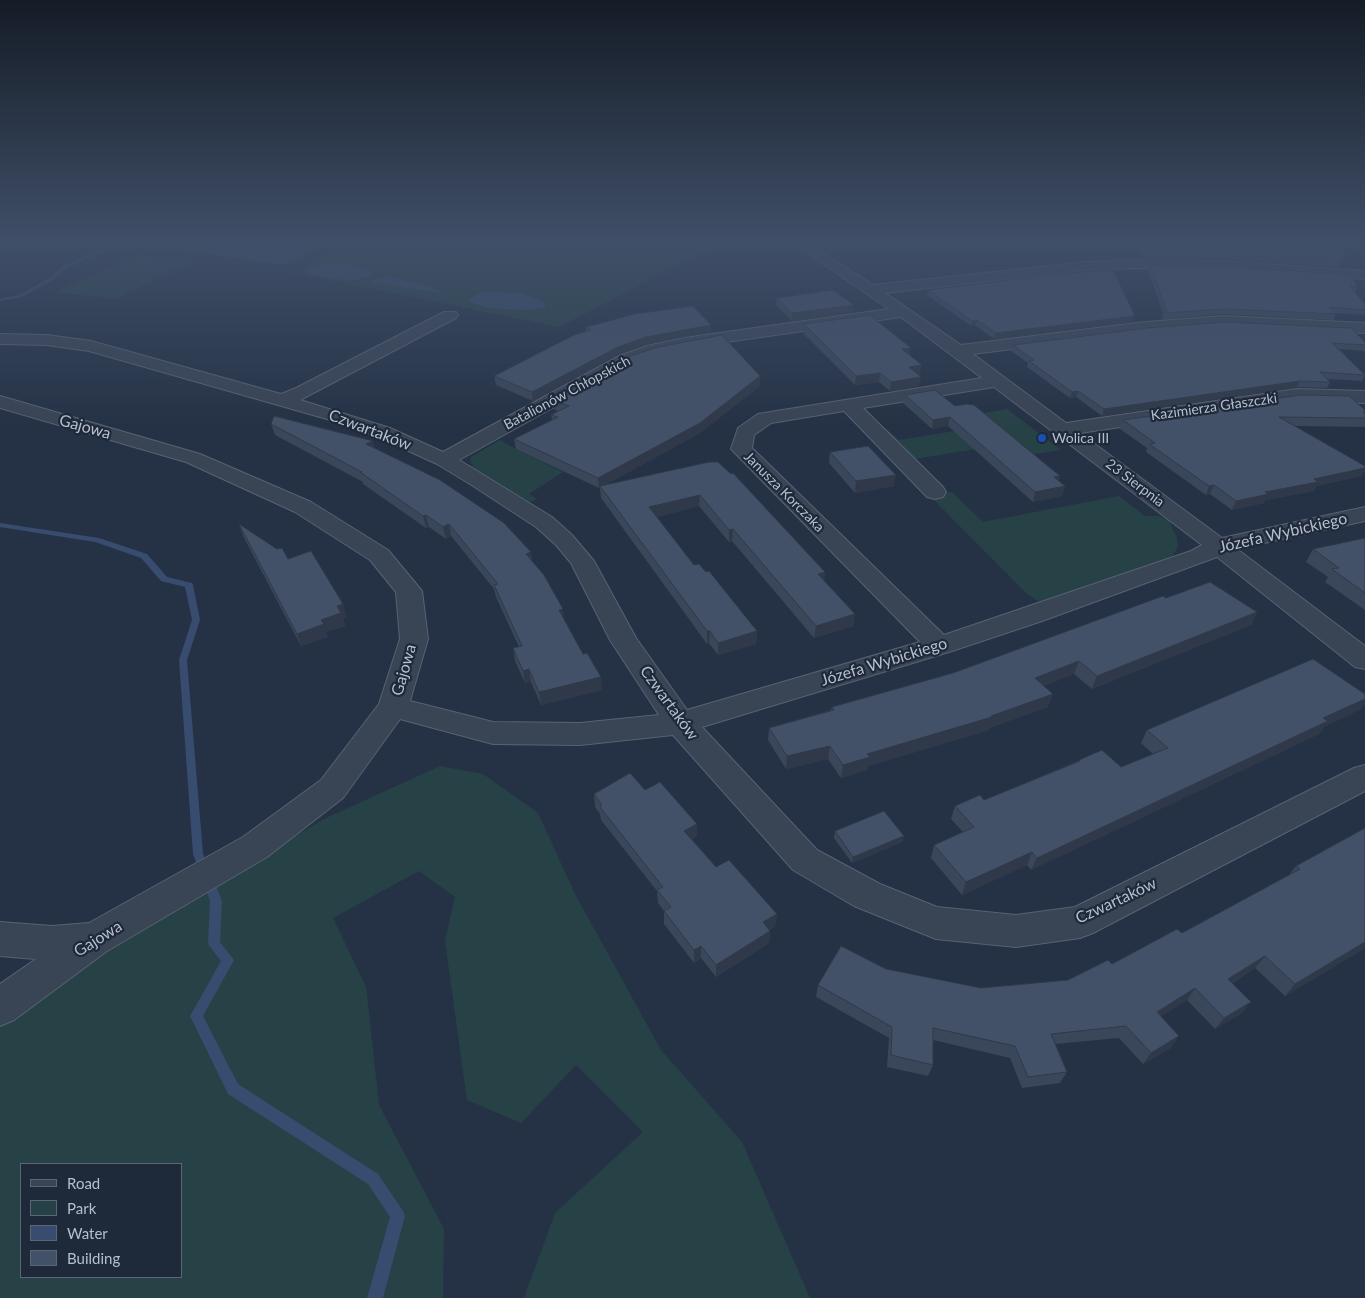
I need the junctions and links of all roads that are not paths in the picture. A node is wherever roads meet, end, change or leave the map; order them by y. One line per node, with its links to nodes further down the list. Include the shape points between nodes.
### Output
1 (893, 305): 2 (street, 23 Sierpnia)
2 (904, 312): 6 (street, 23 Sierpnia); 13 (street, Batalionów Chłopskich, via 653,350 625,360)
3 (450, 315): 9 (street)
4 (1365, 328): 6 (street, via 1224,321 1145,327)
5 (5, 342): 9 (street, Czwartaków, via 54,341 91,346)
6 (957, 351): 7 (street, 23 Sierpnia)
7 (998, 381): 11 (street, Janusza Korczaka); 12 (street, 23 Sierpnia)
8 (1365, 397): 12 (street, Kazimierza Głaszczki, via 1297,395)
9 (282, 400): 13 (street, Czwartaków, via 383,432)
10 (0, 402): 19 (street, Gajowa, via 193,458 303,507 379,555 409,590 414,638)
11 (849, 404): 14 (street); 17 (street, Janusza Korczaka, via 764,418 745,432 741,449)
12 (1063, 429): 16 (street, 23 Sierpnia)
13 (444, 460): 20 (street, Czwartaków, via 544,522 564,540 582,561 624,640)
14 (935, 492)
15 (1365, 514): 16 (street, Józefa Wybickiego)
16 (1218, 546): 17 (street, Józefa Wybickiego, via 1200,556); 18 (street, 23 Sierpnia)
17 (939, 646): 20 (street, Józefa Wybickiego)
18 (1365, 660)
19 (394, 707): 20 (street, Józefa Wybickiego, via 493,733 580,734); 23 (street, Gajowa, via 332,789 255,848)
20 (680, 723): 21 (street, Czwartaków, via 805,860 867,895 936,923 1016,931 1080,922)
21 (1365, 777)
22 (0, 939): 23 (street, via 52,943)
23 (94, 939): 24 (street, Gajowa)
24 (0, 1007)

